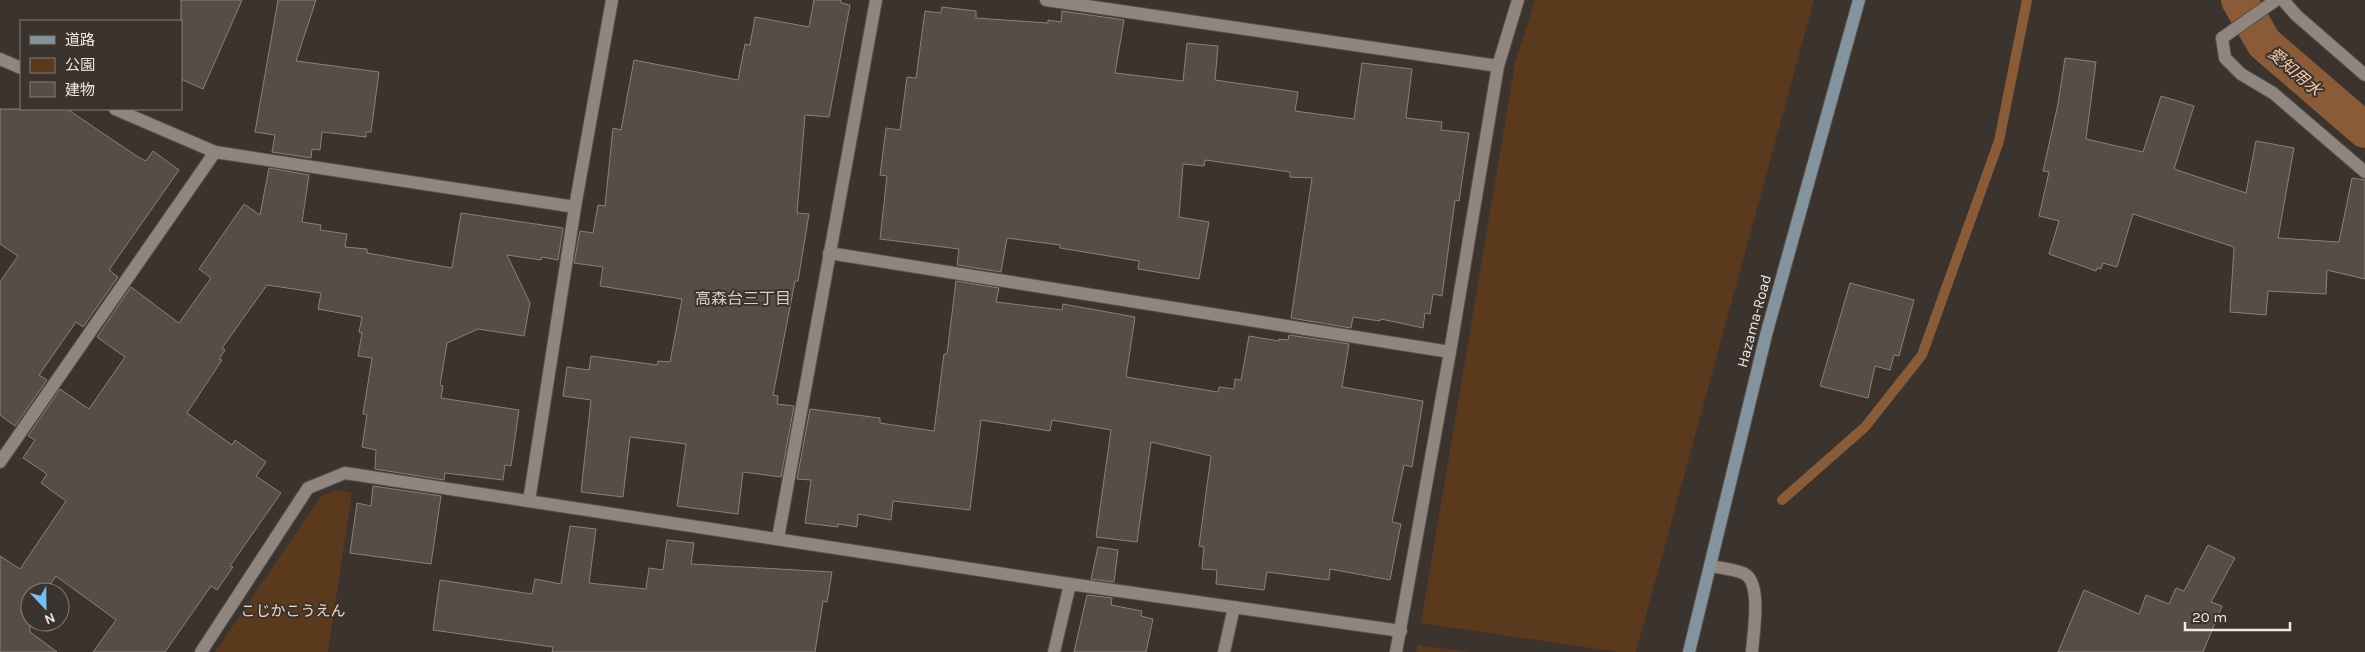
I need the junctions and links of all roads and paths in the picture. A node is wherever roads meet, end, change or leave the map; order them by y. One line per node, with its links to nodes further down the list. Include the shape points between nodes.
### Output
1 (612, 0): 15 (street)
2 (876, 0): 16 (street)
3 (1046, 0): 9 (street)
4 (1518, 0): 9 (street)
5 (1859, 0): 21 (street, Hazama-Road, via 1766,335)
6 (2276, 0): 14 (street, via 2222,38 2225,58 2241,74 2274,93)
7 (2283, 0): 11 (street)
8 (0, 58): 10 (street)
9 (1498, 66): 17 (street)
10 (20, 68)
11 (2365, 75)
12 (117, 110): 13 (street)
13 (215, 152): 15 (street); 18 (street)
14 (2365, 172)
15 (575, 207): 19 (street)
16 (829, 253): 17 (street); 20 (street)
17 (1450, 352): 24 (street)
18 (0, 462)
19 (529, 501): 20 (street); 25 (street, via 344,473 308,488)
20 (778, 538): 22 (street)
21 (1712, 566): 29 (street, Hazama-Road); 30 (street, via 1744,573 1752,581 1755,594)
22 (1070, 584): 23 (street); 26 (street)
23 (1234, 607): 24 (street); 27 (street)
24 (1401, 631): 28 (street)
25 (201, 652)
26 (1054, 652)
27 (1224, 652)
28 (1396, 652)
29 (1689, 652)
30 (1752, 652)

